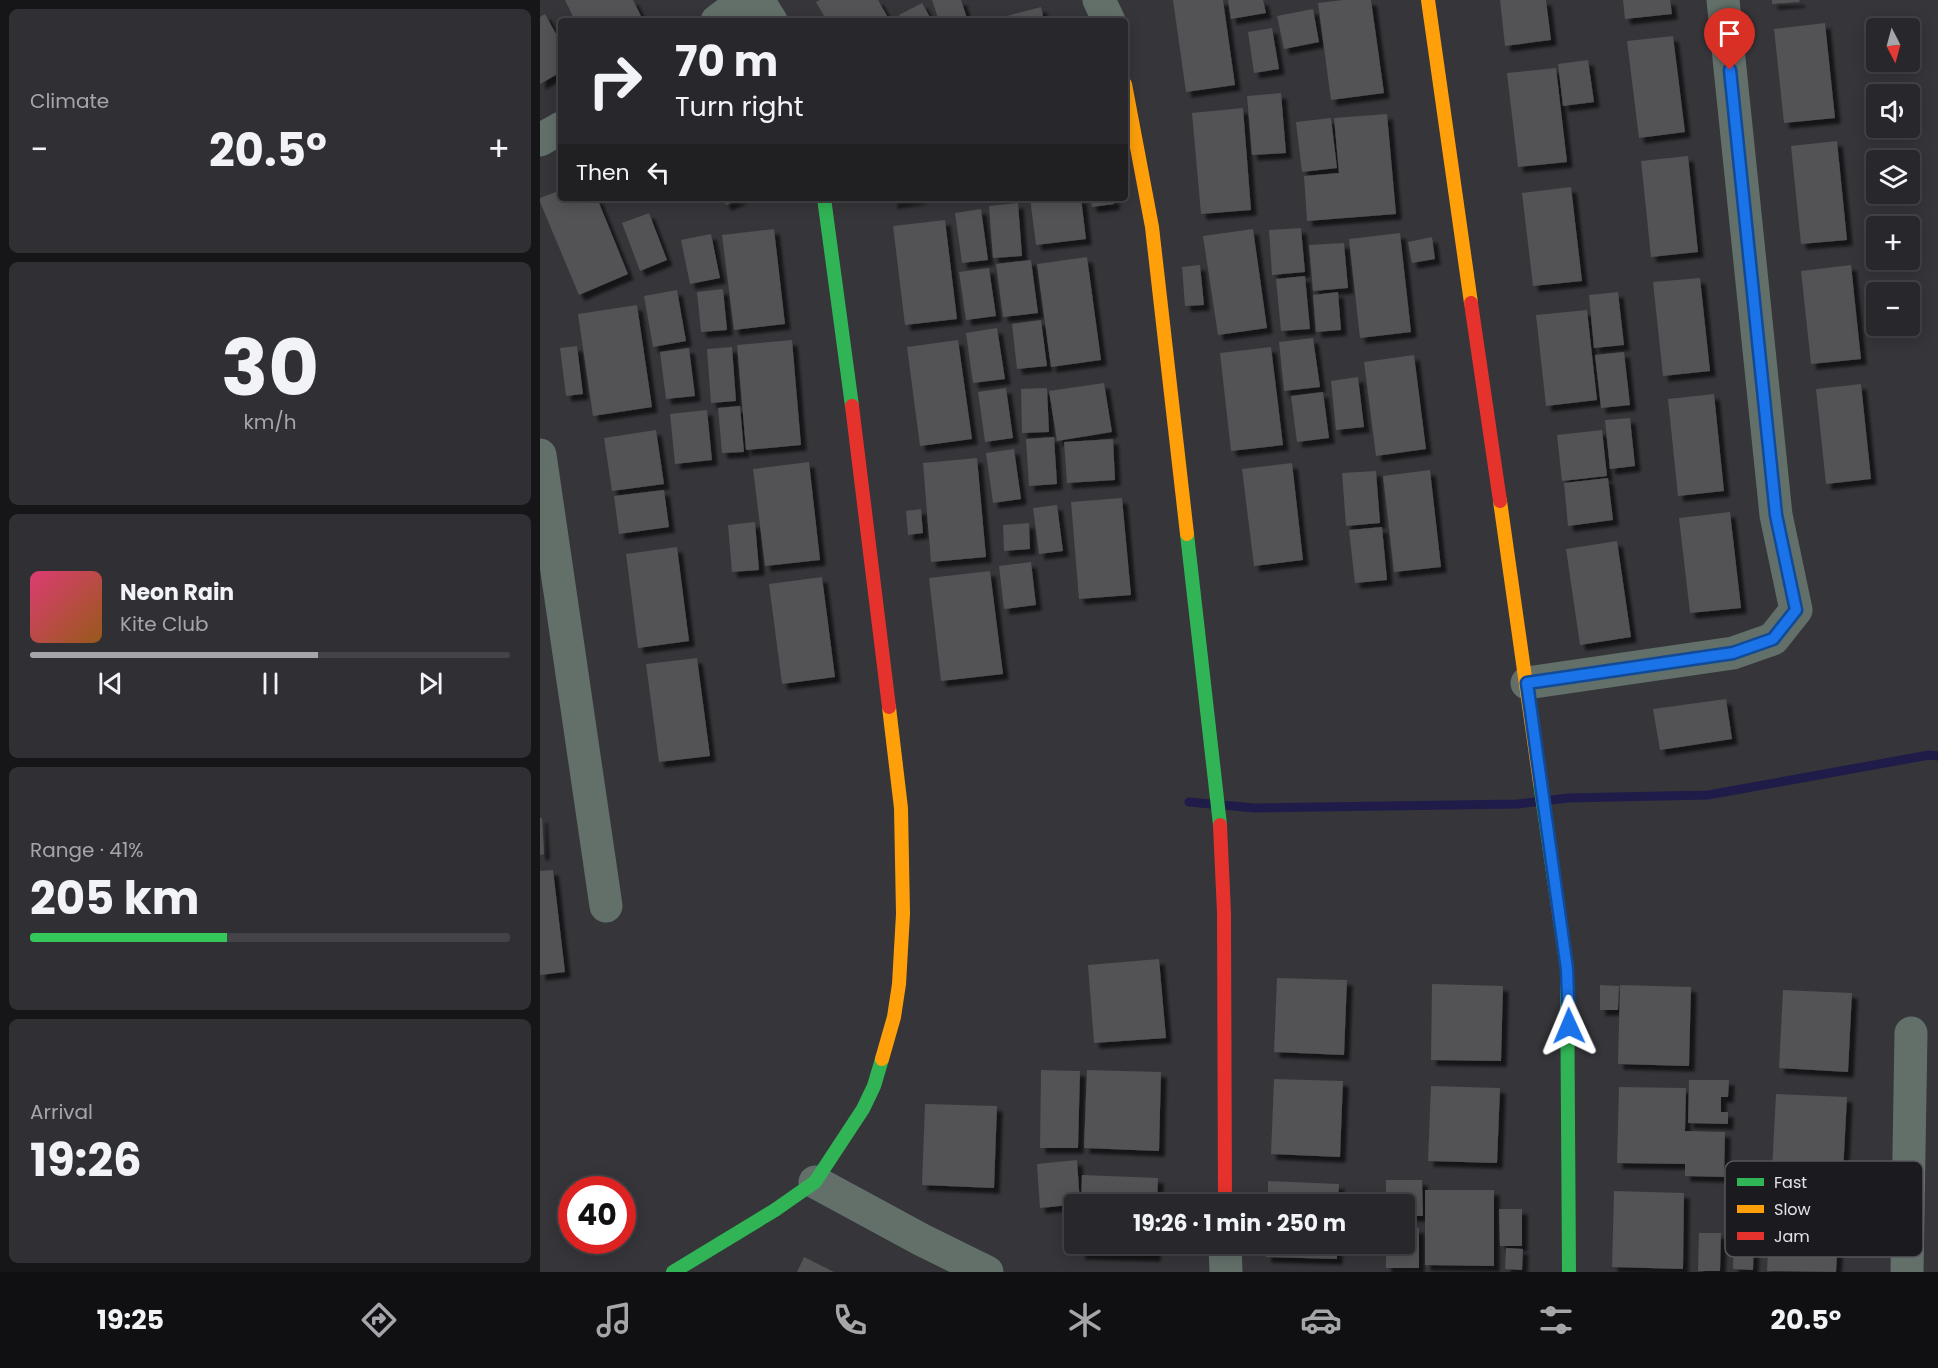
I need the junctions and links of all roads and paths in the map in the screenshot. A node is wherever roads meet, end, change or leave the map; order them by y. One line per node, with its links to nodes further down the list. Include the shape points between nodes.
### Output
1 (745, 0): 6 (street)
2 (758, 0): 7 (street)
3 (1099, 0): 8 (street)
4 (1428, 0): 14 (street)
5 (1723, 0): 14 (street, via 1776,515 1796,610 1773,639 1733,653)
6 (721, 18)
7 (769, 18)
8 (1108, 18)
9 (1128, 100): 19 (street, via 1152,227 1222,839)
10 (558, 130): 11 (street)
11 (540, 140)
12 (824, 201): 18 (street, via 901,808 903,914 894,1017 874,1086)
13 (540, 455): 15 (street)
14 (1527, 683): 25 (street, via 1568,981)
15 (606, 906)
16 (1911, 1033): 17 (street)
17 (1909, 1161)
18 (815, 1182): 22 (street); 23 (street)
19 (1225, 1194)
20 (1226, 1254): 24 (street)
21 (1907, 1257): 26 (street)
22 (673, 1272)
23 (987, 1272)
24 (1226, 1272)
25 (1569, 1272)
26 (1907, 1272)

